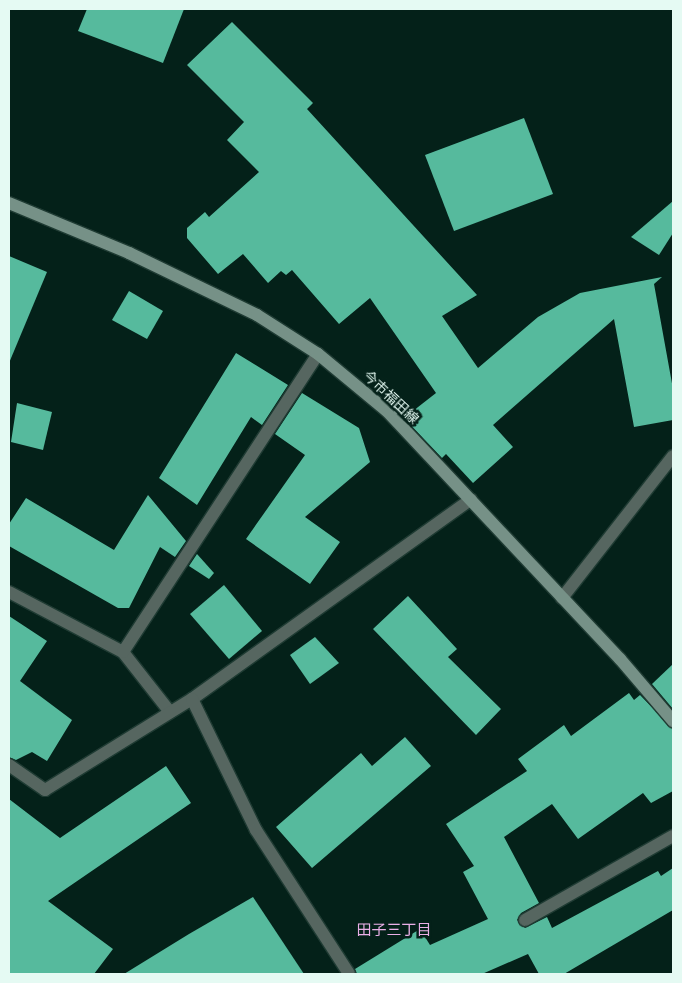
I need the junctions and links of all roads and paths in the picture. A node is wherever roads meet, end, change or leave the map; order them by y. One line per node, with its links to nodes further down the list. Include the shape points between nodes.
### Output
1 (9, 202): 2 (main road, 今市福田線, via 129,253 257,315)
2 (318, 354): 4 (main road, 今市福田線, via 387,411); 7 (street)
3 (673, 456): 6 (street)
4 (471, 499): 6 (main road, 今市福田線); 8 (street)
5 (9, 592): 7 (street)
6 (562, 598): 10 (main road, 今市福田線)
7 (123, 652): 9 (street)
8 (192, 699): 9 (street); 14 (street, via 256,830)
9 (170, 712): 11 (street, via 45,790)
10 (673, 720)
11 (9, 765)
12 (673, 836): 13 (street)
13 (525, 920)
14 (349, 974)

